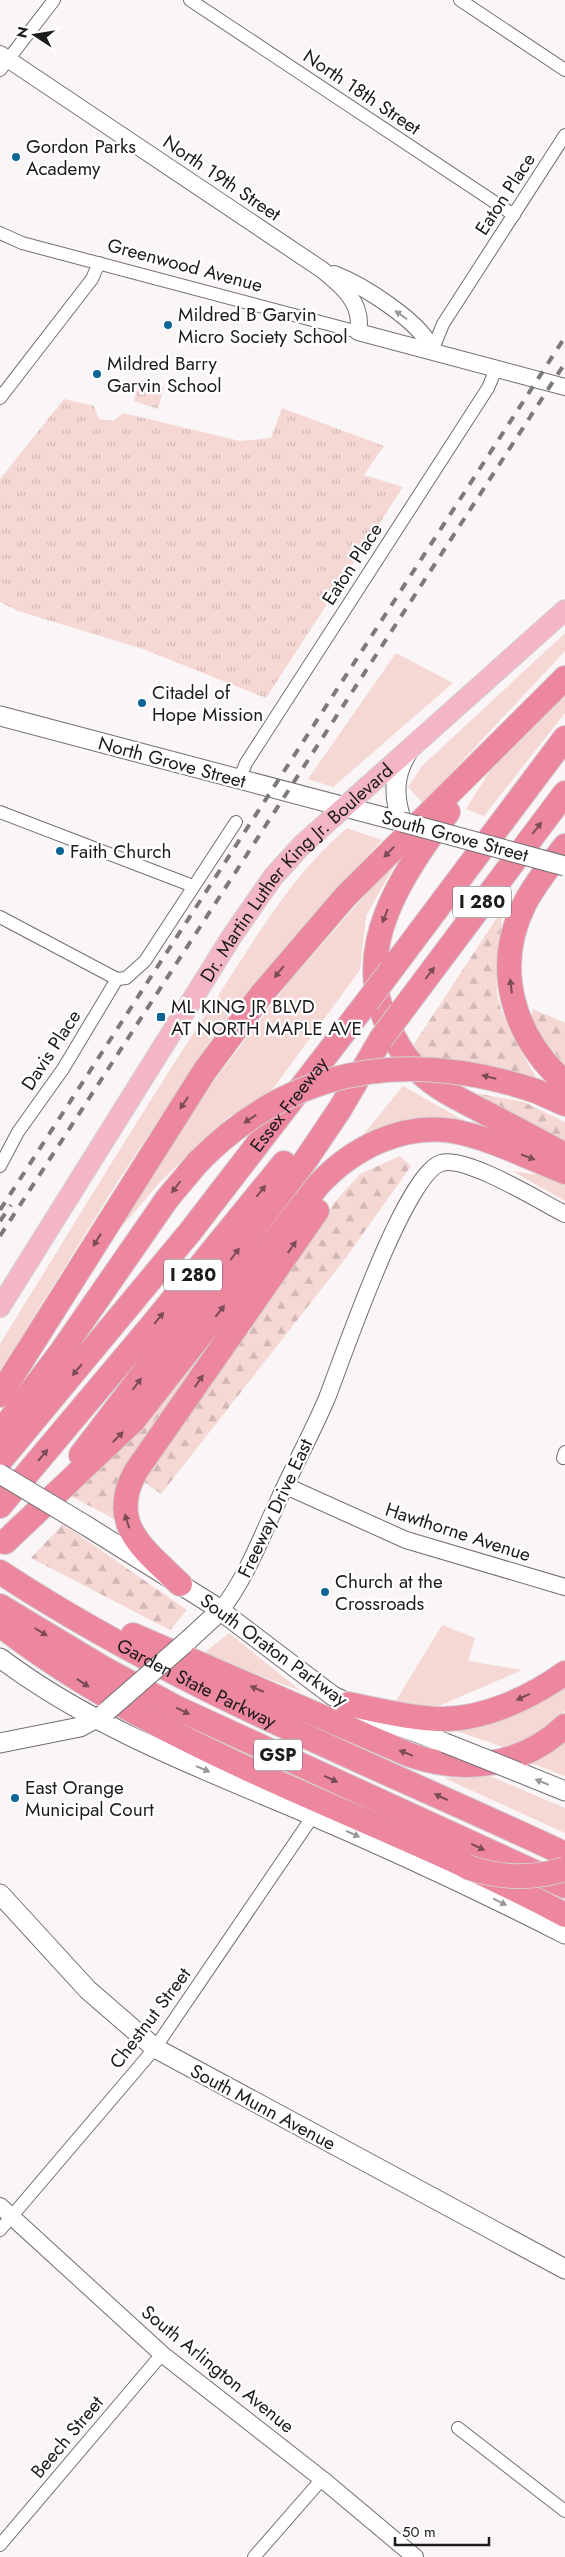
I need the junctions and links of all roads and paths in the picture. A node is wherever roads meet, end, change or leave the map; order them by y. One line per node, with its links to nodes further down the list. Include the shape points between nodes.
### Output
1 (54, 0): 4 (street)
2 (190, 0): 7 (street, North 18th Street)
3 (460, 0): 5 (street)
4 (3, 61): 10 (street, North 19th Street)
5 (565, 70)
6 (565, 135): 7 (street, Eaton Place)
7 (514, 215): 12 (street, Eaton Place, via 443,324)
8 (0, 233): 9 (street, Greenwood Avenue, via 22,243)
9 (99, 263): 11 (street, Greenwood Avenue); 15 (street, via 92,279)
10 (321, 269): 11 (street, North 19th Street, via 343,288 356,306 360,318); 12 (street, North 19th Street, one-way to 10, via 428,339 414,325 363,288)
11 (358, 332): 12 (street, Greenwood Avenue)
12 (432, 351): 13 (street, Greenwood Avenue)
13 (496, 370): 14 (street, Greenwood Avenue); 22 (street, Eaton Place, via 488,388 246,762)
14 (565, 387)
15 (0, 398)
16 (565, 610): 21 (main road, Dr. Martin Luther King Jr. Boulevard)
17 (565, 678): 18 (highway)
18 (536, 708): 37 (highway, one-way to 37, via 461,796 411,867 381,926 375,974 386,1021 414,1067 449,1093); 43 (highway, one-way to 43, via 345,897 255,1002 200,1078)
19 (0, 716): 22 (main road, North Grove Street)
20 (565, 738): 46 (highway, Essex Freeway / I 280, one-way to 46, bridge, via 190,1232)
21 (411, 747): 24 (main road, Dr. Martin Luther King Jr. Boulevard); 27 (main road, via 395,785)
22 (239, 780): 24 (main road, North Grove Street)
23 (565, 793): 33 (highway, Essex Freeway / I 280, one-way to 23, bridge)
24 (344, 807): 27 (main road, South Grove Street); 42 (main road, Dr. Martin Luther King Jr. Boulevard, via 289,859 258,896)
25 (0, 812): 30 (street)
26 (236, 822): 30 (street)
27 (402, 822): 29 (main road, South Grove Street, bridge)
28 (565, 846): 34 (highway, one-way to 28, via 539,1056 522,1030 513,1002 510,975 514,934 524,904)
29 (565, 866)
30 (193, 886): 32 (street, via 145,961 126,978)
31 (0, 918): 32 (street)
32 (117, 979): 38 (street, Davis Place, via 62,1069 18,1132)
33 (381, 1039): 49 (highway, Essex Freeway / I 280, one-way to 33, via 305,1138); 50 (highway, one-way to 33, via 106,1424 305,1162)
34 (565, 1083)
35 (565, 1104): 40 (highway, one-way to 40, bridge, via 536,1091 486,1076 442,1069 397,1069 351,1075 308,1088 229,1133 198,1162)
36 (501, 1147): 39 (highway, one-way to 39); 50 (highway, one-way to 36, via 133,1421 313,1192 344,1161 382,1140 420,1131 457,1132); 52 (highway, one-way to 36, via 128,1527 124,1507 128,1485 315,1215 351,1173 397,1147 444,1140 473,1141)
37 (565, 1155)
38 (0, 1166)
39 (565, 1172)
40 (157, 1213): 44 (highway, via 122,1242); 45 (highway, via 61,1352)
41 (565, 1214): 48 (street, Freeway Drive East, via 473,1168 452,1162 437,1165 425,1174 394,1229 327,1398)
42 (0, 1306)
43 (0, 1395)
44 (0, 1408)
45 (0, 1433)
46 (0, 1461)
47 (0, 1474): 52 (main road, South Oraton Parkway, bridge)
48 (286, 1486): 53 (street, Hawthorne Avenue, via 413,1542); 55 (street, Freeway Drive East, via 244,1574)
49 (0, 1506)
50 (3, 1546)
51 (8, 1577): 61 (highway, one-way to 51, via 533,1749 496,1763 456,1765 428,1761 207,1668); 65 (highway, Garden State Parkway / GSP, one-way to 51, via 198,1685 118,1643)
52 (180, 1584): 55 (main road, South Oraton Parkway)
53 (565, 1587)
54 (0, 1606): 68 (highway, Garden State Parkway / GSP, one-way to 68, via 98,1665 184,1711)
55 (221, 1610): 59 (main road, South Oraton Parkway, via 311,1681); 60 (main road, Freeway Drive East, bridge)
56 (0, 1624): 66 (highway, one-way to 66, via 93,1690 147,1721)
57 (0, 1658): 60 (main road, via 40,1686)
58 (565, 1673): 59 (highway, one-way to 59, via 506,1704 465,1717 429,1718)
59 (348, 1704): 63 (main road, South Oraton Parkway, one-way to 59, bridge)
60 (102, 1715): 62 (main road, Freeway Drive East, via 71,1729); 64 (main road, one-way to 64, via 182,1760)
61 (565, 1726)
62 (0, 1743)
63 (565, 1791)
64 (313, 1816): 71 (main road, one-way to 71); 72 (street, Chestnut Street)
65 (565, 1854)
66 (467, 1867): 67 (highway, bridge, via 498,1876 516,1877); 70 (highway, bridge)
67 (565, 1870)
68 (565, 1886)
69 (0, 1894): 72 (main road, South Munn Avenue, via 88,1990)
70 (565, 1915)
71 (565, 1934)
72 (154, 2048): 73 (street, Chestnut Street); 75 (main road, South Munn Avenue)
73 (5, 2211): 74 (street, Chestnut Street); 76 (street, South Arlington Avenue)
74 (0, 2230)
75 (565, 2269)
76 (162, 2354): 78 (street, South Arlington Avenue); 80 (street, Beech Street)
77 (458, 2428): 79 (street)
78 (322, 2479): 81 (street); 82 (street, South Arlington Avenue)
79 (565, 2510)
80 (0, 2545)
81 (254, 2557)
82 (415, 2557)

